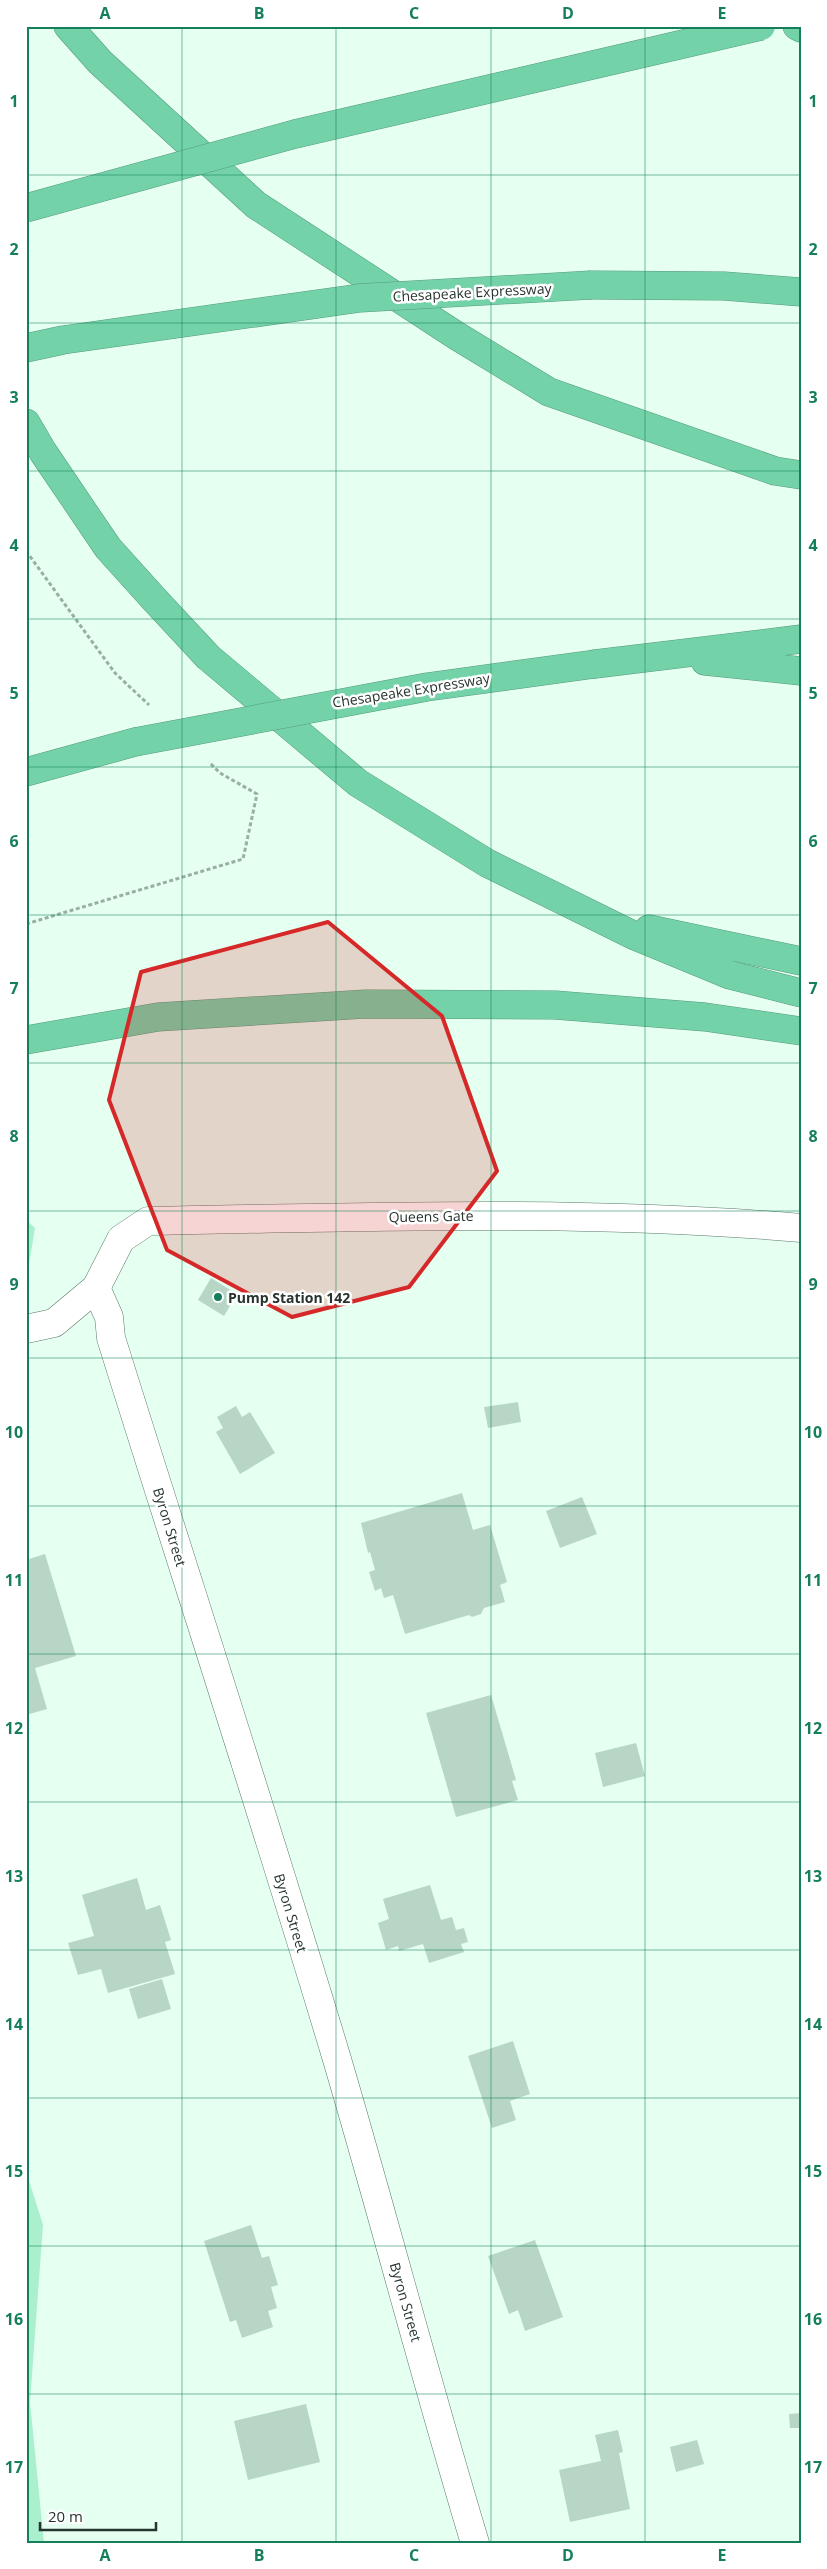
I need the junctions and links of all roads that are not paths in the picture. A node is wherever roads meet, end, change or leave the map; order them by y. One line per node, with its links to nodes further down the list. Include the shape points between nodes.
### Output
1 (68, 26): 9 (highway, via 100,62 256,205 457,336 549,392 775,471)
2 (761, 26): 5 (highway, bridge, via 295,134)
3 (796, 26): 4 (highway)
4 (801, 28)
5 (26, 208)
6 (801, 292): 7 (highway, Chesapeake Expressway, bridge, via 724,286 591,284 360,298)
7 (26, 348)
8 (26, 423): 14 (highway, via 108,548 208,657 358,783 486,863)
9 (801, 475)
10 (801, 639): 11 (highway, Chesapeake Expressway)
11 (654, 656): 12 (highway); 13 (highway, Chesapeake Expressway, bridge, via 427,687 135,742)
12 (801, 671)
13 (26, 772)
14 (601, 920): 15 (highway); 16 (highway, via 730,975)
15 (801, 961)
16 (801, 993)
17 (801, 1031): 18 (highway, via 706,1017 564,1005 366,1004 158,1016)
18 (26, 1040)
19 (801, 1228): 20 (street, Queens Gate, via 704,1220 545,1215 148,1221 121,1239)
20 (96, 1288): 21 (street, via 54,1323); 22 (street, Byron Street, via 110,1317 111,1338 336,2057 451,2469)
21 (26, 1330)
22 (475, 2543)

